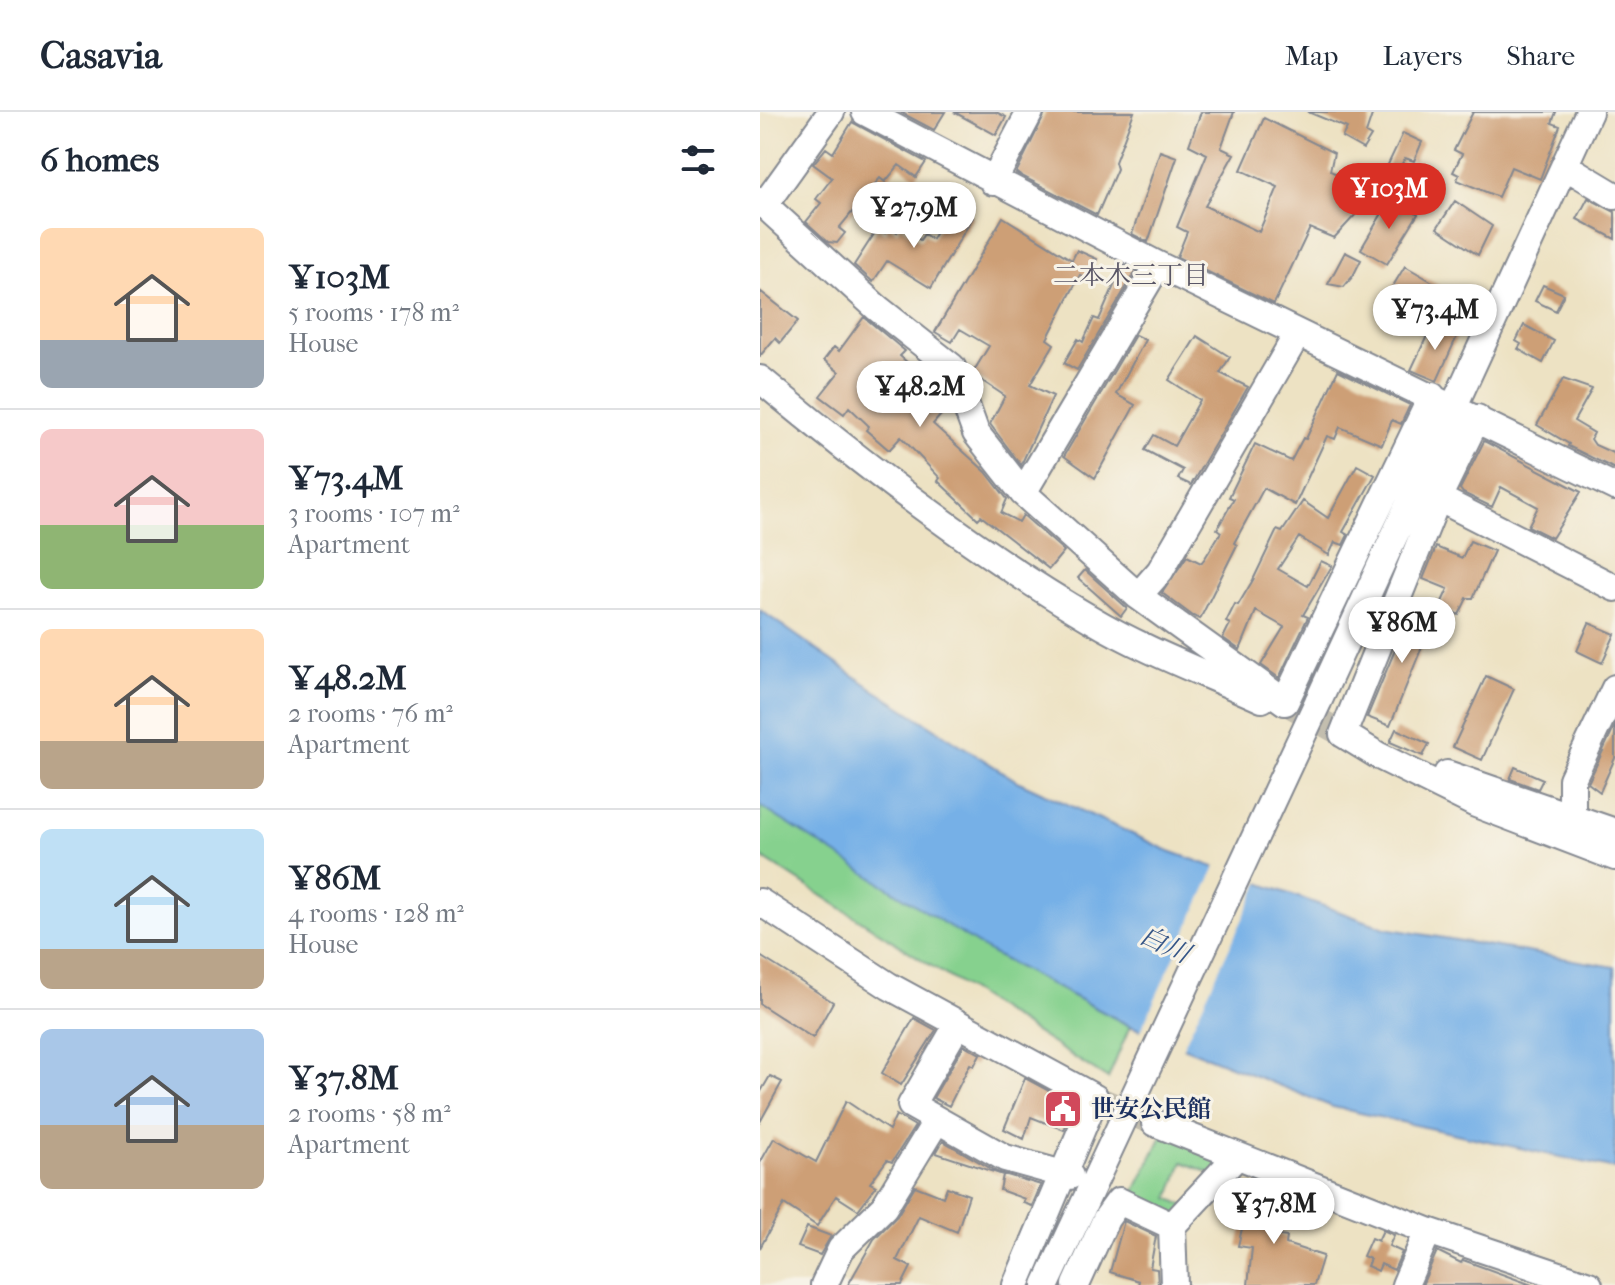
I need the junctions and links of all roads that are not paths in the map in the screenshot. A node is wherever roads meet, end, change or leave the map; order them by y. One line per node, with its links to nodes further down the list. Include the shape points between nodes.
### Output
1 (831, 112): 8 (street)
2 (865, 112): 6 (street)
3 (1030, 112): 6 (street)
4 (1589, 112): 5 (street)
5 (1565, 166): 7 (street); 12 (street)
6 (993, 182): 9 (street)
7 (1615, 196)
8 (762, 202): 14 (street, via 876,307 952,367 976,433)
9 (1158, 265): 10 (street); 14 (street)
10 (1298, 333): 12 (street); 17 (street, via 1160,571)
11 (760, 379): 19 (street, via 922,504 1091,619 1267,701)
12 (1455, 407): 13 (street); 15 (street); 19 (street); 35 (street, bridge)
13 (1615, 487)
14 (1023, 493): 17 (street)
15 (1438, 498): 16 (street); 20 (street)
16 (1615, 588)
17 (1138, 596): 19 (street)
18 (1615, 688): 21 (street, via 1572,779)
19 (1285, 702)
20 (1343, 734): 21 (street); 23 (street, via 1476,804)
21 (1572, 817): 22 (street)
22 (1615, 832)
23 (1615, 857)
24 (760, 902): 25 (street)
25 (958, 1024): 26 (street, via 911,1105); 29 (street, via 1095,1098)
26 (937, 1120): 29 (street, via 1005,1158); 33 (street, via 884,1207 841,1249)
27 (1155, 1123): 28 (street)
28 (1237, 1156): 30 (street); 31 (street)
29 (1068, 1175): 34 (street)
30 (1172, 1226): 36 (street, via 1119,1201); 37 (street)
31 (1428, 1231): 32 (street); 38 (street)
32 (1540, 1278): 39 (street)
33 (824, 1285)
34 (1016, 1285)
35 (1046, 1285)
36 (1076, 1285)
37 (1174, 1285)
38 (1405, 1285)
39 (1589, 1285)

